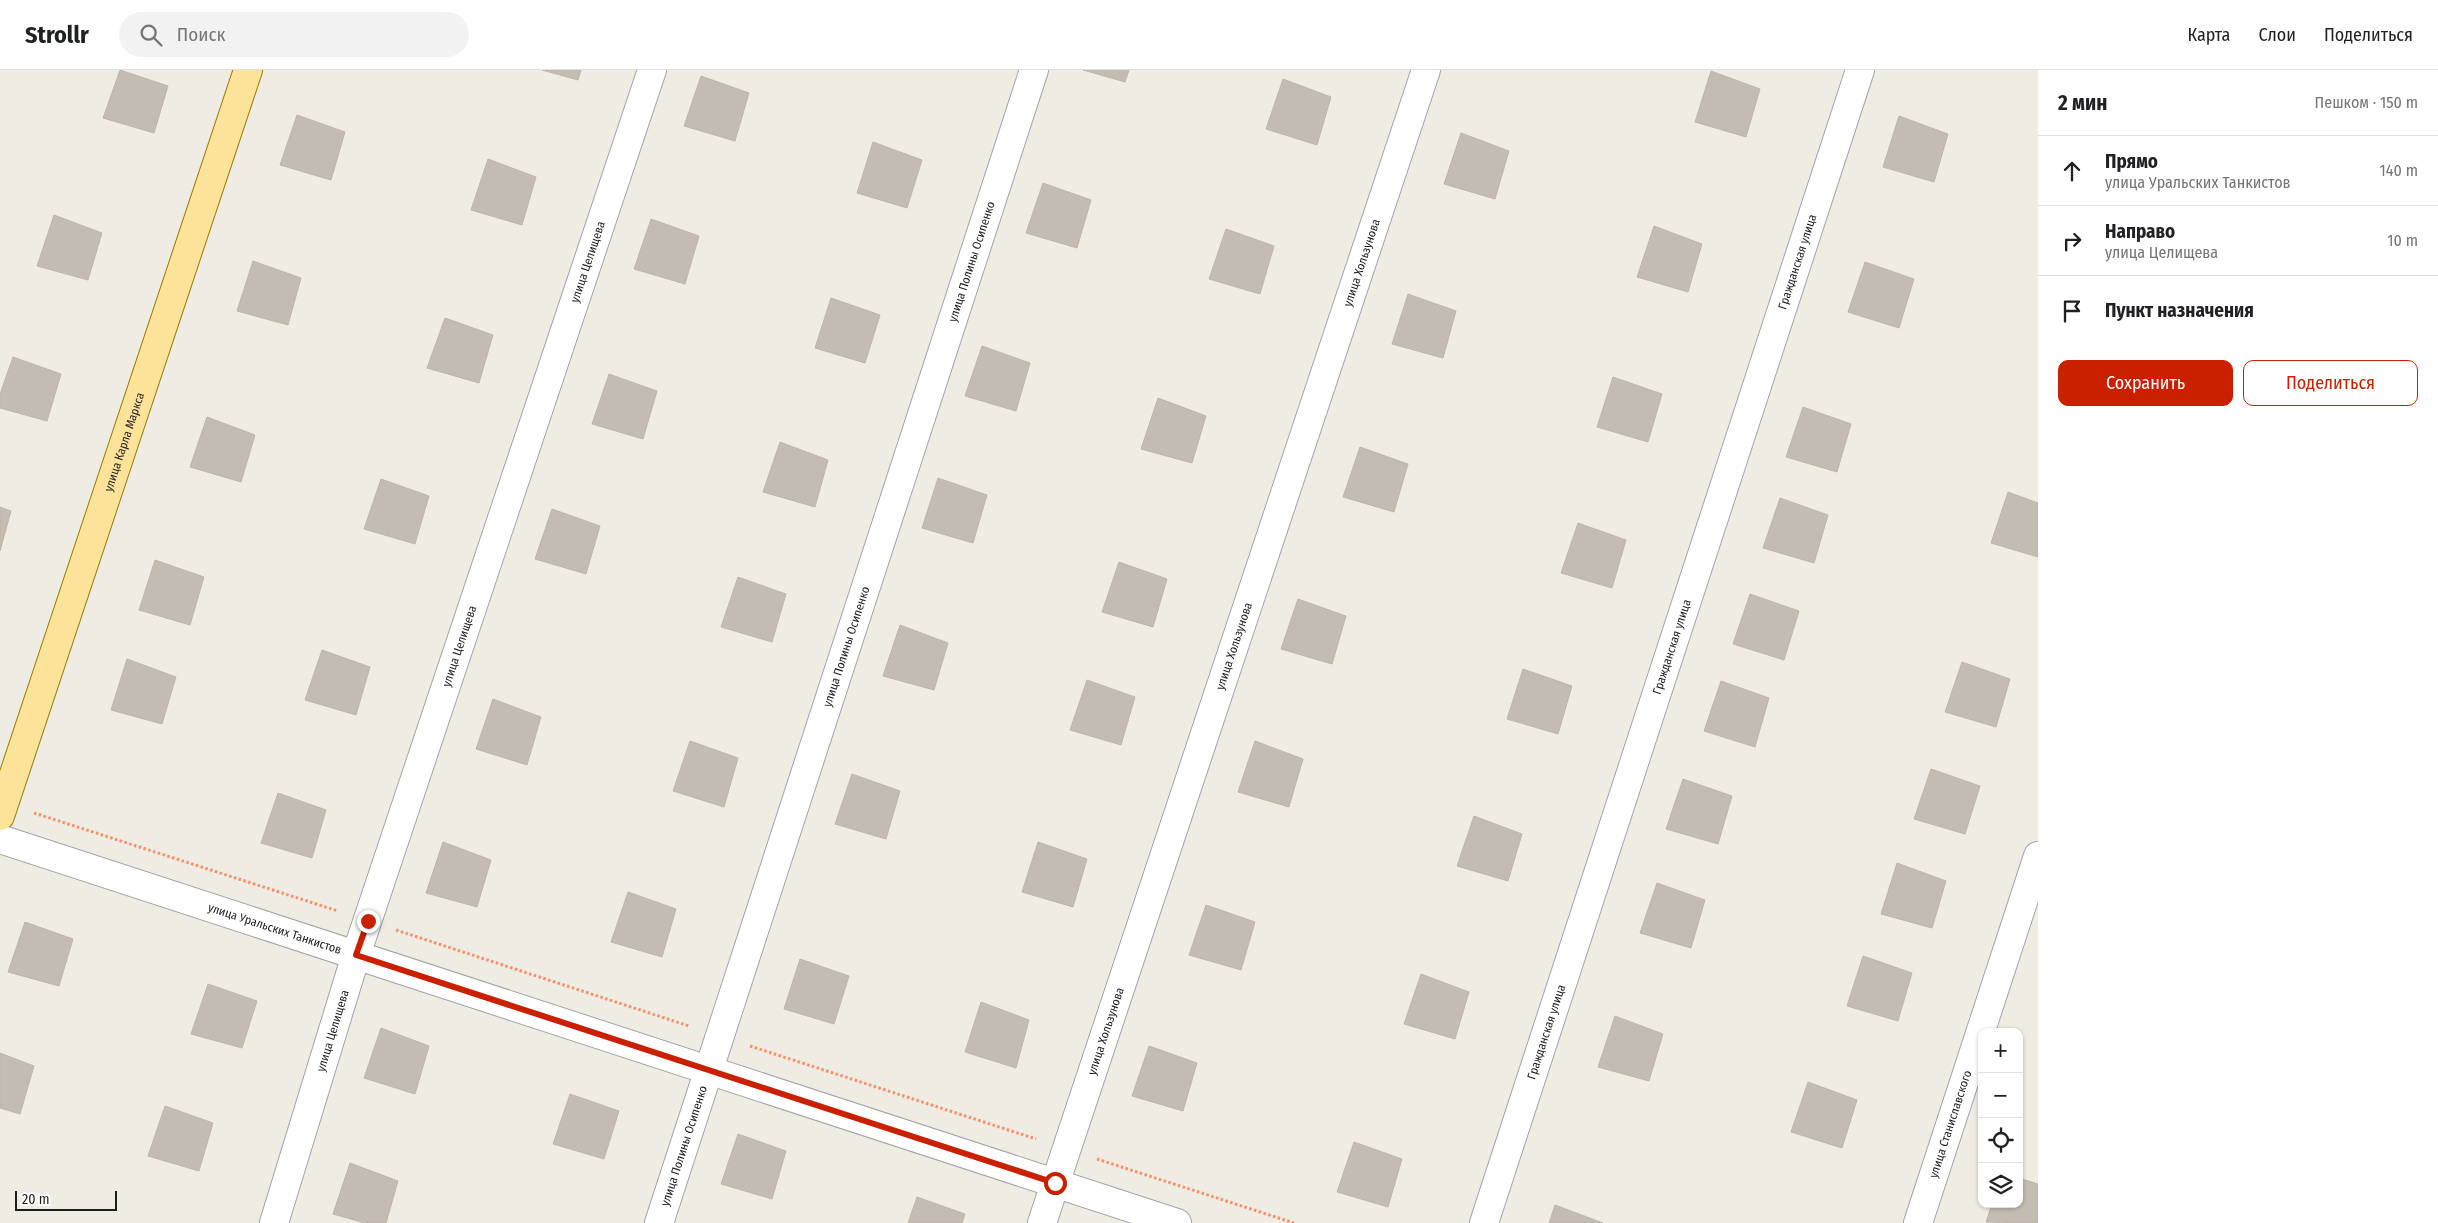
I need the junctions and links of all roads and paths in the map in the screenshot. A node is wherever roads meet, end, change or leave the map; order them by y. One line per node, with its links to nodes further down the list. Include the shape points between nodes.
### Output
1 (248, 70): 6 (main road, улица Карла Маркса)
2 (652, 70): 9 (street, улица Целищева)
3 (1034, 70): 11 (street, улица Полины Осипенко)
4 (1426, 70): 13 (street, улица Хользунова)
5 (1860, 70): 20 (street, Гражданская улица)
6 (2, 809): 9 (path)
7 (0, 839): 10 (street, улица Уральских Танкистов)
8 (2038, 856): 21 (street, улица Станиславского)
9 (368, 921): 10 (street, улица Целищева); 11 (path)
10 (356, 955): 12 (street, улица Уральских Танкистов); 15 (street, улица Целищева)
11 (719, 1035): 12 (street, улица Полины Осипенко); 13 (path)
12 (707, 1070): 14 (street, улица Уральских Танкистов); 16 (street, улица Полины Осипенко)
13 (1066, 1149): 14 (street, улица Хользунова); 19 (path)
14 (1055, 1183): 17 (street, улица Хользунова); 18 (street, улица Уральских Танкистов)
15 (274, 1223)
16 (659, 1223)
17 (1042, 1223)
18 (1177, 1223)
19 (1294, 1223)
20 (1484, 1223)
21 (1918, 1223)

